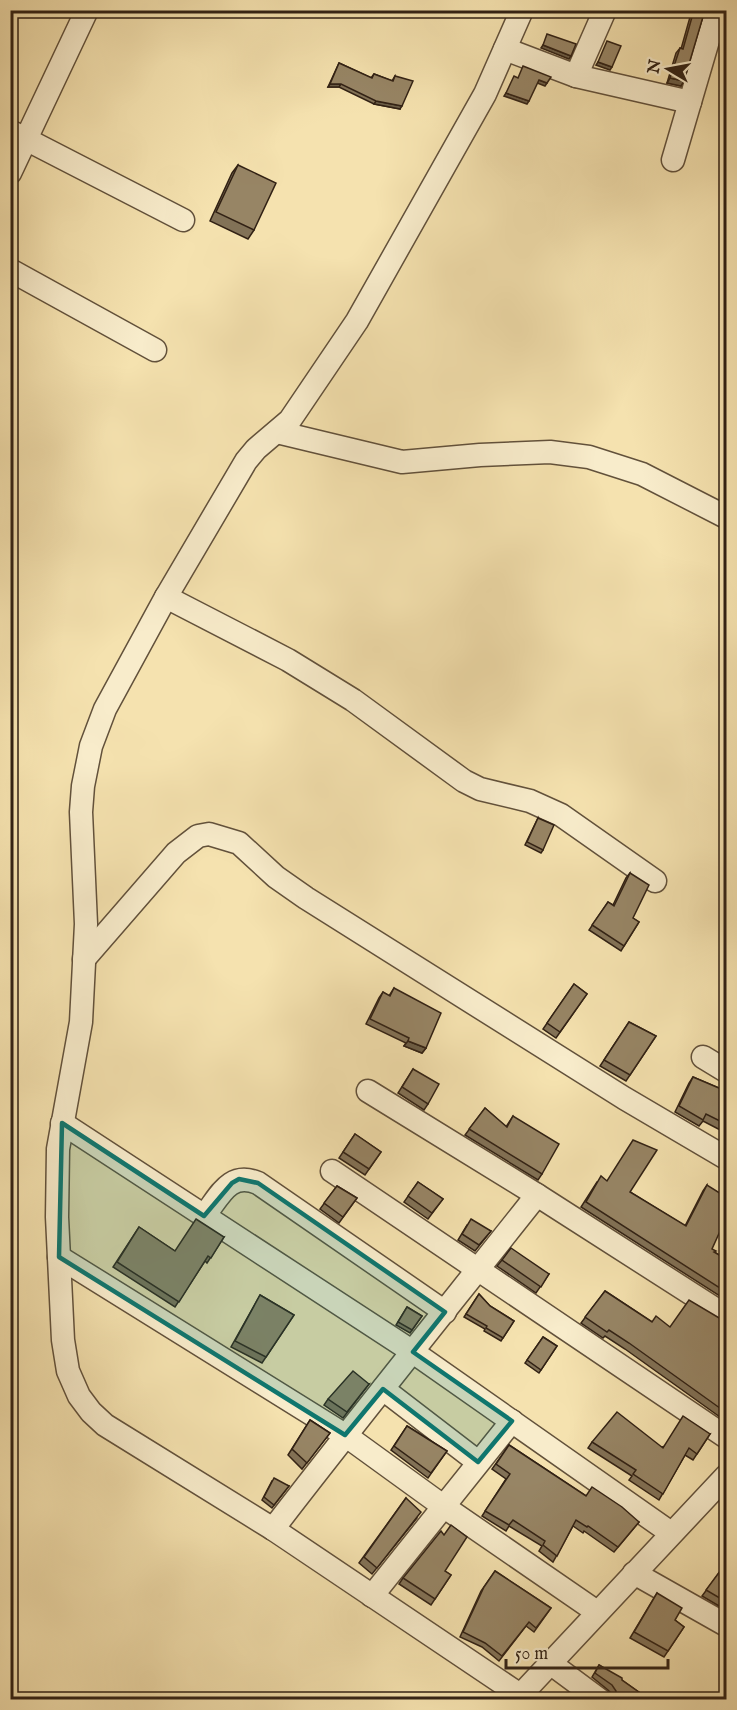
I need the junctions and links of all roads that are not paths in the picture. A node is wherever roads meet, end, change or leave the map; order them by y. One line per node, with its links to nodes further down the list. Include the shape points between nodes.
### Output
1 (87, 10): 8 (street)
2 (522, 10): 5 (street)
3 (605, 10): 6 (street)
4 (717, 10): 7 (street)
5 (504, 49): 6 (street); 14 (street, via 484,94 357,321 290,420)
6 (576, 76): 7 (street)
7 (690, 102): 9 (street)
8 (19, 135): 10 (street); 11 (street)
9 (673, 160)
10 (10, 173)
11 (183, 220)
12 (10, 270): 13 (street)
13 (155, 350)
14 (277, 432): 15 (street, via 402,462 550,452 589,457 642,474); 16 (street, via 246,461)
15 (726, 517)
16 (165, 597): 17 (street, via 353,700 464,781 561,815); 18 (street, via 105,709 91,746 81,812)
17 (655, 881)
18 (84, 958): 22 (street, via 81,1023); 23 (street, via 176,853 198,836 221,836 239,843 306,898 624,1098)
19 (703, 1057): 20 (street)
20 (726, 1071)
21 (368, 1091): 25 (street)
22 (62, 1123): 26 (street); 27 (street, via 58,1149)
23 (726, 1156)
24 (332, 1172): 28 (street)
25 (537, 1195): 28 (street); 30 (street)
26 (204, 1216): 29 (street, via 225,1188 239,1179 248,1179); 31 (street)
27 (59, 1257): 34 (street); 39 (street, via 68,1371 91,1412 105,1425)
28 (478, 1269): 29 (street); 35 (street)
29 (445, 1311): 31 (street)
30 (726, 1317)
31 (413, 1352): 32 (street); 33 (street)
32 (383, 1389): 34 (street); 36 (street)
33 (512, 1421): 36 (street); 40 (street)
34 (345, 1435): 38 (street); 39 (street)
35 (726, 1437)
36 (478, 1462): 38 (street)
37 (726, 1476): 40 (street)
38 (443, 1506): 42 (street); 43 (street)
39 (273, 1529): 42 (street)
40 (671, 1533): 41 (street)
41 (634, 1573): 43 (street); 44 (street)
42 (372, 1596): 46 (street)
43 (597, 1612): 45 (street)
44 (726, 1625)
45 (550, 1663): 46 (street); 47 (street)
46 (518, 1697)
47 (600, 1700)

